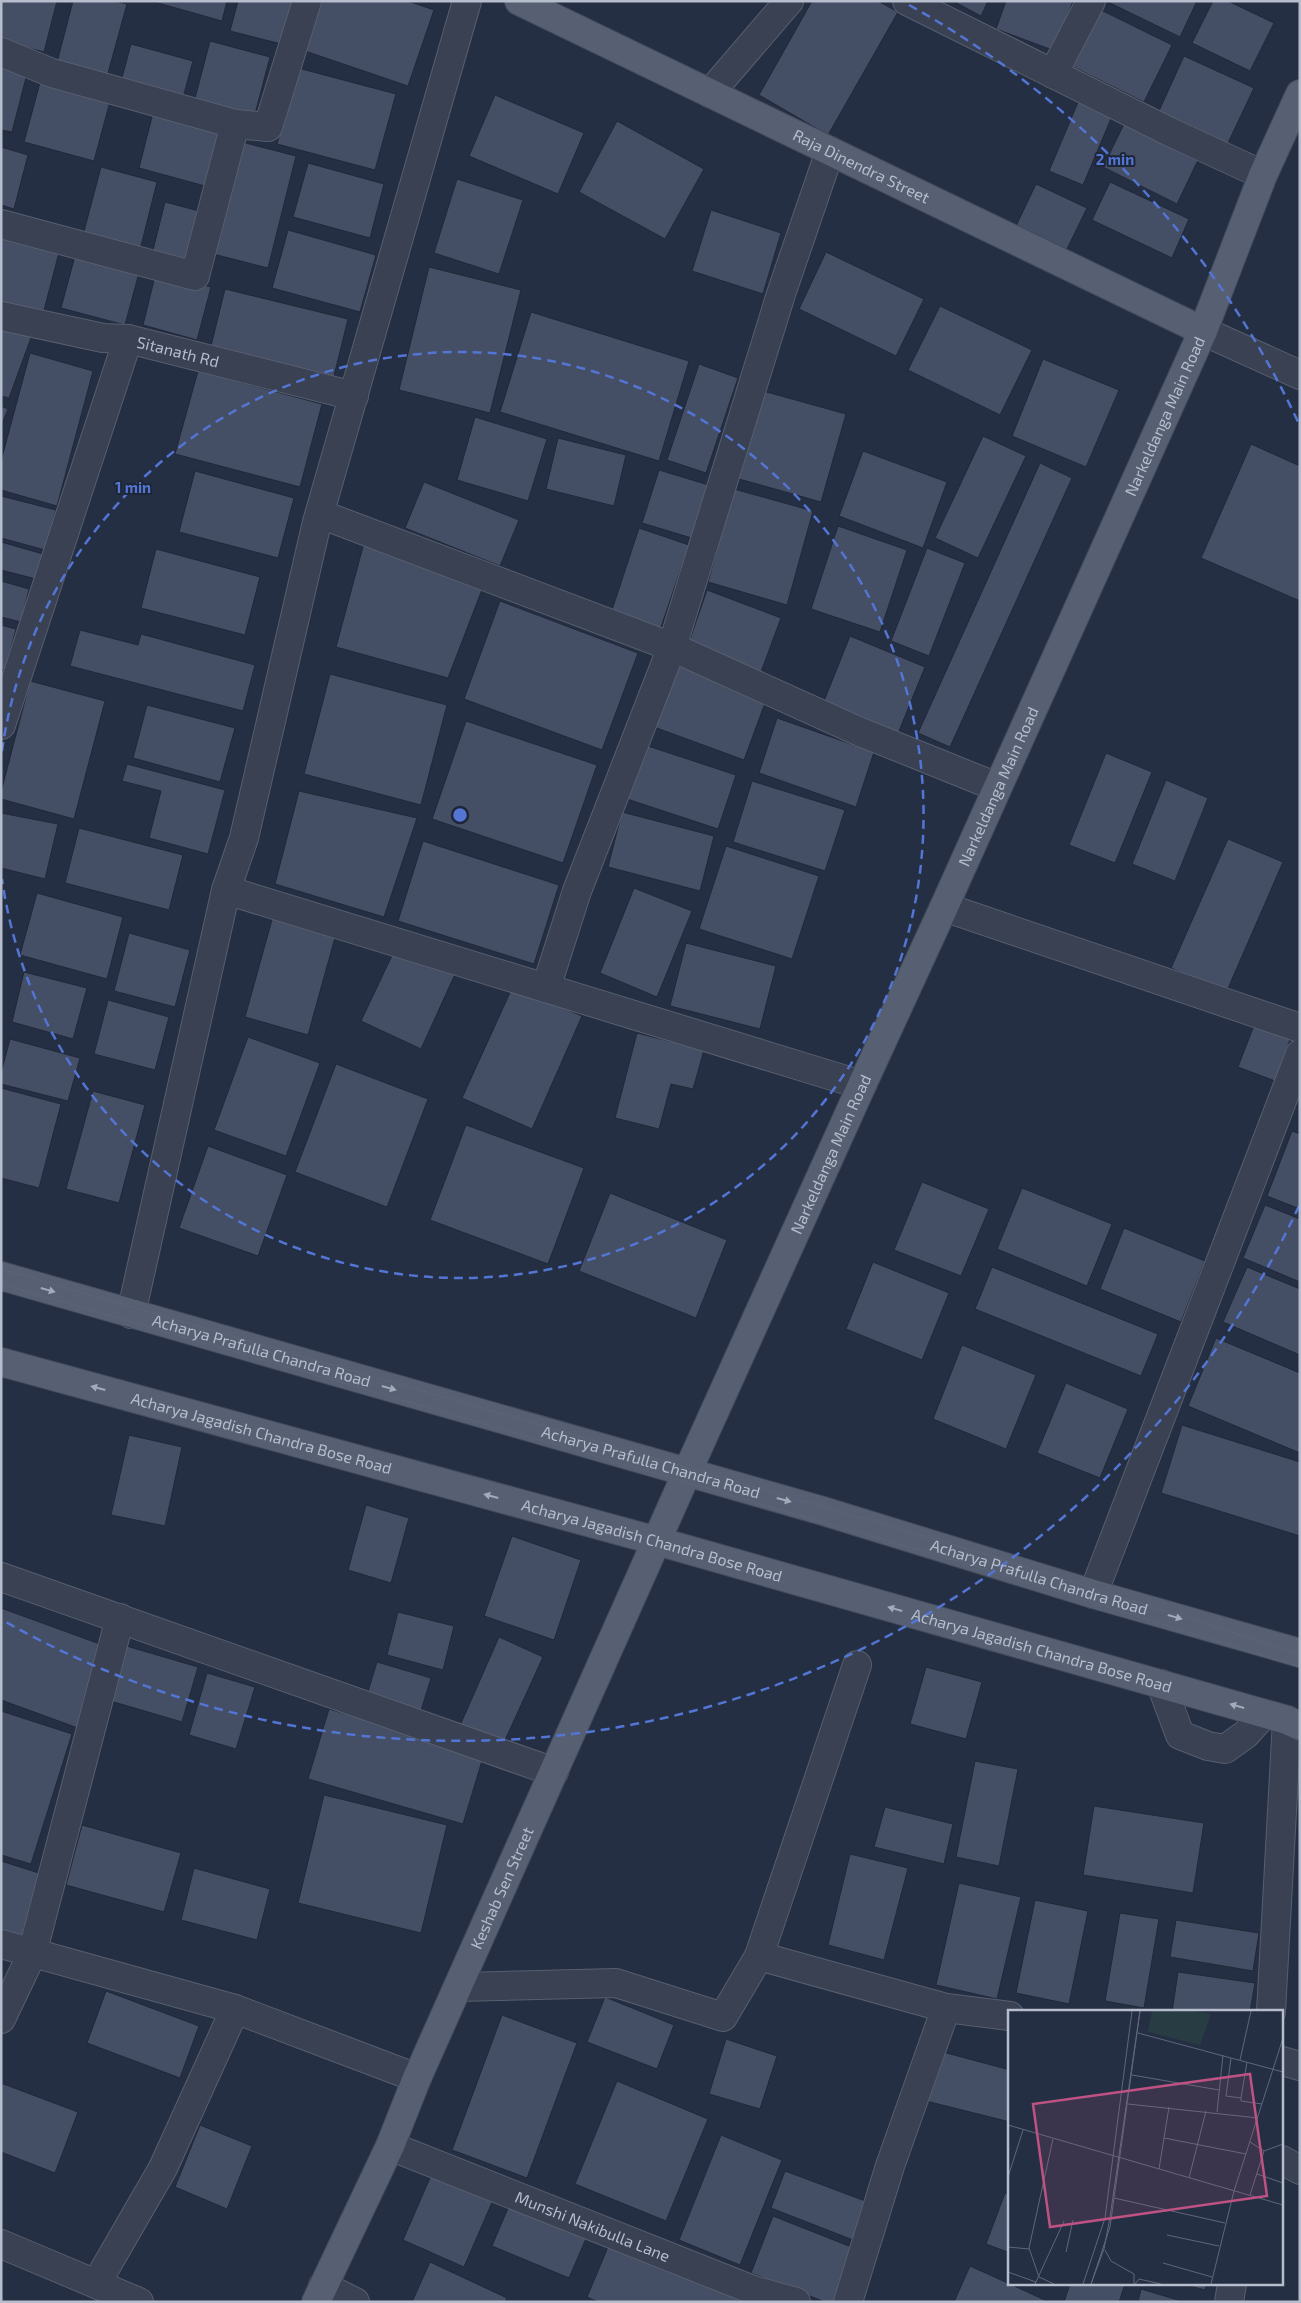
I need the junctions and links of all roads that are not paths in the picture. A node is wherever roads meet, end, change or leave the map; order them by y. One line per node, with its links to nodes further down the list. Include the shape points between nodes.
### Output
1 (307, 1): 11 (street, via 268,127)
2 (467, 1): 19 (street)
3 (519, 1): 9 (main road, Raja Dinendra Street)
4 (789, 1): 9 (street)
5 (907, 1): 8 (street)
6 (1090, 1): 8 (street)
7 (1, 52): 11 (street, via 52,73)
8 (1053, 74): 13 (street)
9 (710, 93): 12 (main road, Raja Dinendra Street)
10 (1300, 94): 13 (main road, Narkeldanga Main Road)
11 (235, 124): 14 (street, via 195,276)
12 (830, 151): 16 (main road, Raja Dinendra Street); 21 (street, via 781,294)
13 (1263, 176): 16 (main road, Narkeldanga Main Road)
14 (1, 224)
15 (1, 316): 17 (street, Sitanath Rd, via 103,338)
16 (1203, 330): 18 (street); 23 (main road, Narkeldanga Main Road)
17 (128, 339): 19 (street, Sitanath Rd); 22 (street)
18 (1300, 375)
19 (354, 396): 20 (street)
20 (320, 514): 21 (street); 24 (street, via 244,838)
21 (672, 647): 23 (street, via 858,730); 26 (street, via 577,891)
22 (1, 725)
23 (997, 787): 25 (main road, Narkeldanga Main Road)
24 (226, 890): 26 (street); 31 (street)
25 (944, 907): 27 (street); 29 (main road, Narkeldanga Main Road)
26 (546, 988): 29 (street)
27 (1300, 1028)
28 (1300, 1054): 36 (street)
29 (862, 1085): 33 (main road, Narkeldanga Main Road)
30 (1, 1276): 31 (main road, Acharya Prafulla Chandra Road, one-way to 31)
31 (131, 1314): 33 (main road, Acharya Prafulla Chandra Road, one-way to 33)
32 (1, 1362): 34 (main road, Acharya Jagadish Chandra Bose Road, one-way to 32)
33 (687, 1474): 34 (main road, Keshab Sen Street); 36 (main road, Acharya Prafulla Chandra Road, one-way to 36, via 823,1511)
34 (656, 1541): 40 (main road, Acharya Jagadish Chandra Bose Road, one-way to 34); 42 (main road, Keshab Sen Street)
35 (1, 1577): 37 (street)
36 (1093, 1594): 38 (main road, Acharya Prafulla Chandra Road, one-way to 38)
37 (120, 1618): 42 (street); 44 (street)
38 (1300, 1653)
39 (857, 1665): 45 (street)
40 (1161, 1684): 41 (main road, Acharya Jagadish Chandra Bose Road, one-way to 40); 41 (street, via 1180,1735 1208,1746 1225,1749 1246,1734)
41 (1284, 1720): 49 (street)
42 (554, 1772): 46 (main road, Keshab Sen Street)
43 (1, 1944): 44 (street)
44 (32, 1954): 48 (street); 51 (street)
45 (759, 1956): 46 (street, via 723,2017 616,1983); 47 (street)
46 (459, 1988): 54 (main road, Keshab Sen Street)
47 (946, 2008): 50 (street); 66 (street, via 890,2166)
48 (235, 2009): 54 (street); 59 (street, via 163,2168)
49 (1271, 2010)
50 (1008, 2016)
51 (1, 2019)
52 (1284, 2062): 53 (street)
53 (1300, 2066)
54 (417, 2078): 55 (main road, Keshab Sen Street)
55 (390, 2146): 61 (main road, Keshab Sen Street); 62 (street, Munshi Nakibulla Lane)
56 (1284, 2161): 57 (street)
57 (1300, 2170)
58 (1, 2244): 59 (street)
59 (96, 2284): 63 (street)
60 (1232, 2286): 67 (street)
61 (320, 2294): 64 (street)
62 (751, 2296): 65 (street, Munshi Nakibulla Lane)
63 (138, 2302)
64 (355, 2302)
65 (796, 2302)
66 (848, 2302)
67 (1229, 2302)

